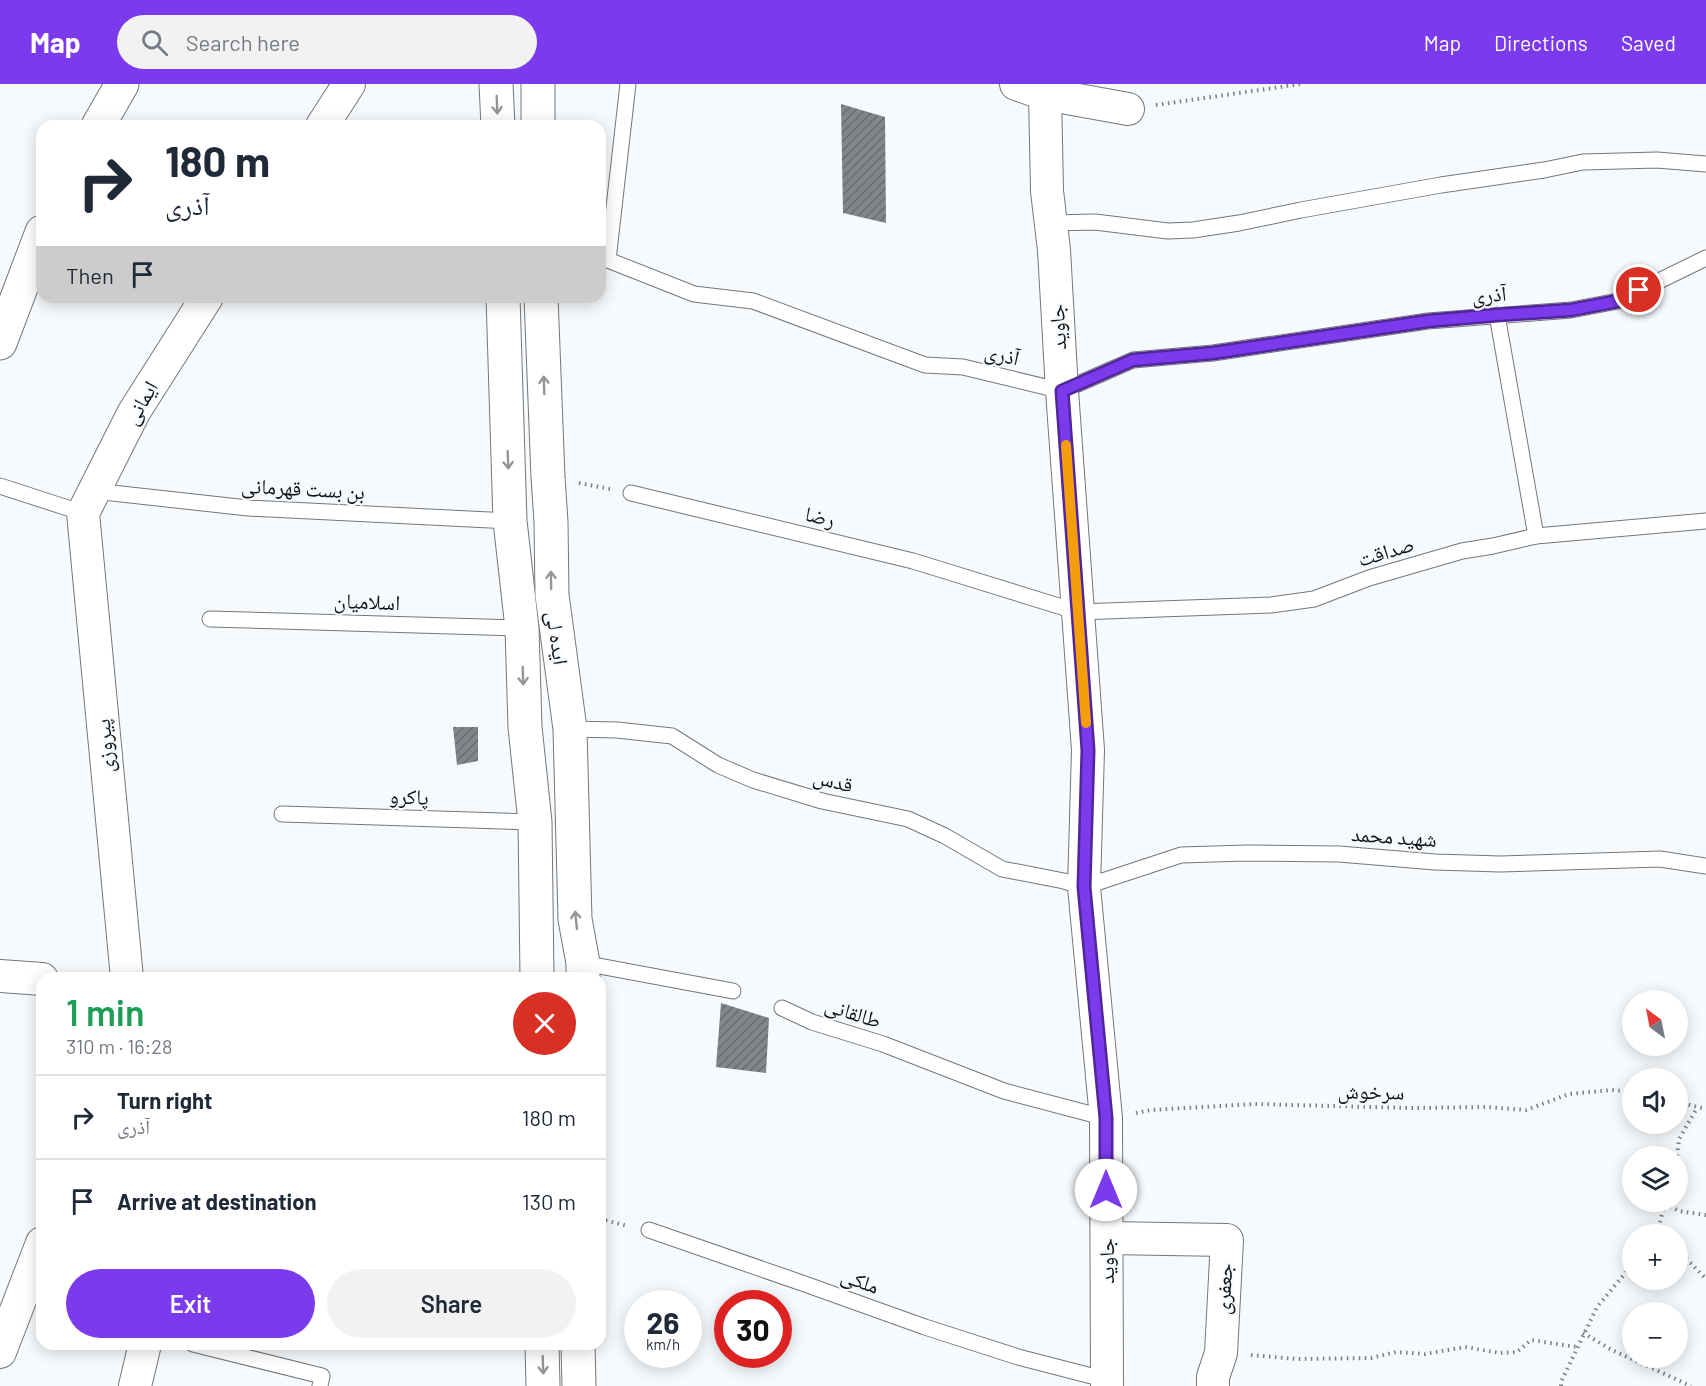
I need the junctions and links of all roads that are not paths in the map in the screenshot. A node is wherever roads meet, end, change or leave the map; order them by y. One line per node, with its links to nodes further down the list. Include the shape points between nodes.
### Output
1 (122, 84): 9 (main road)
2 (349, 84): 10 (street)
3 (496, 84): 11 (main road, one-way to 11)
4 (538, 84): 12 (main road)
5 (628, 84): 22 (lane, آذری, via 608,260 694,294 753,301 925,365 963,367)
6 (1016, 84): 7 (street)
7 (1045, 94): 8 (street); 14 (street, جاوید)
8 (1128, 110)
9 (101, 120)
10 (326, 120)
11 (498, 120)
12 (538, 120)
13 (1706, 164): 14 (lane, via 1658,160 1583,162 1193,230 1168,231 1095,222)
14 (1051, 223): 22 (street, جاوید)
15 (36, 248): 21 (main road)
16 (1706, 258): 20 (lane, آذری, via 1618,301 1571,310)
17 (203, 303): 25 (street, ایمانی, via 134,412)
18 (503, 303): 26 (main road, ایده لى, one-way to 26)
19 (541, 303): 33 (main road, ایده لى, one-way to 19, via 552,595)
20 (1497, 315): 22 (lane, آذری, via 1133,360); 28 (lane)
21 (0, 343)
22 (1062, 391): 29 (street, جاوید)
23 (0, 486): 25 (lane, بن بست قهرمانی)
24 (631, 493): 29 (lane, رضا, via 913,561)
25 (88, 502): 26 (lane, بن بست قهرمانی); 39 (street, پیروزی)
26 (510, 521): 31 (main road, ایده لى)
27 (1706, 521): 28 (lane, صداقت)
28 (1536, 536): 29 (lane, صداقت, via 1452,554 1314,599 1271,605)
29 (1078, 612): 37 (street, جاوید, via 1088,750)
30 (210, 619): 31 (lane, اسلامیان)
31 (522, 628): 32 (main road, ایده لى, one-way to 32)
32 (525, 728): 33 (main road); 35 (main road, ایده لى)
33 (570, 729): 37 (lane, قدس, via 672,736 718,765 753,780 822,801 908,819 1002,869); 38 (main road, ایده لى, one-way to 33, via 575,919)
34 (282, 814): 35 (lane, پاکرو)
35 (535, 822): 40 (main road, ایده لى)
36 (1706, 866): 37 (lane, شهید محمد, via 1660,859 1500,864 1339,854 1181,855)
37 (1084, 887): 46 (street, جاوید)
38 (583, 970)
39 (127, 972)
40 (537, 972)
41 (606, 973): 44 (lane)
42 (0, 976): 43 (street)
43 (36, 979)
44 (733, 991)
45 (782, 1008): 46 (lane, طالقانی, via 1004,1091)
46 (1106, 1118): 48 (street, جاوید)
47 (649, 1230): 55 (lane, ملکی, via 925,1327)
48 (1107, 1238): 55 (street, جاوید); 60 (street, جعفری, via 1227,1240 1221,1353)
49 (36, 1259): 54 (street)
50 (144, 1350): 56 (street)
51 (217, 1350): 57 (lane, via 322,1376)
52 (542, 1350): 58 (main road, one-way to 58)
53 (578, 1350): 59 (main road)
54 (0, 1352)
55 (1107, 1383)
56 (135, 1386)
57 (320, 1386)
58 (543, 1386)
59 (579, 1386)
60 (1213, 1386)

